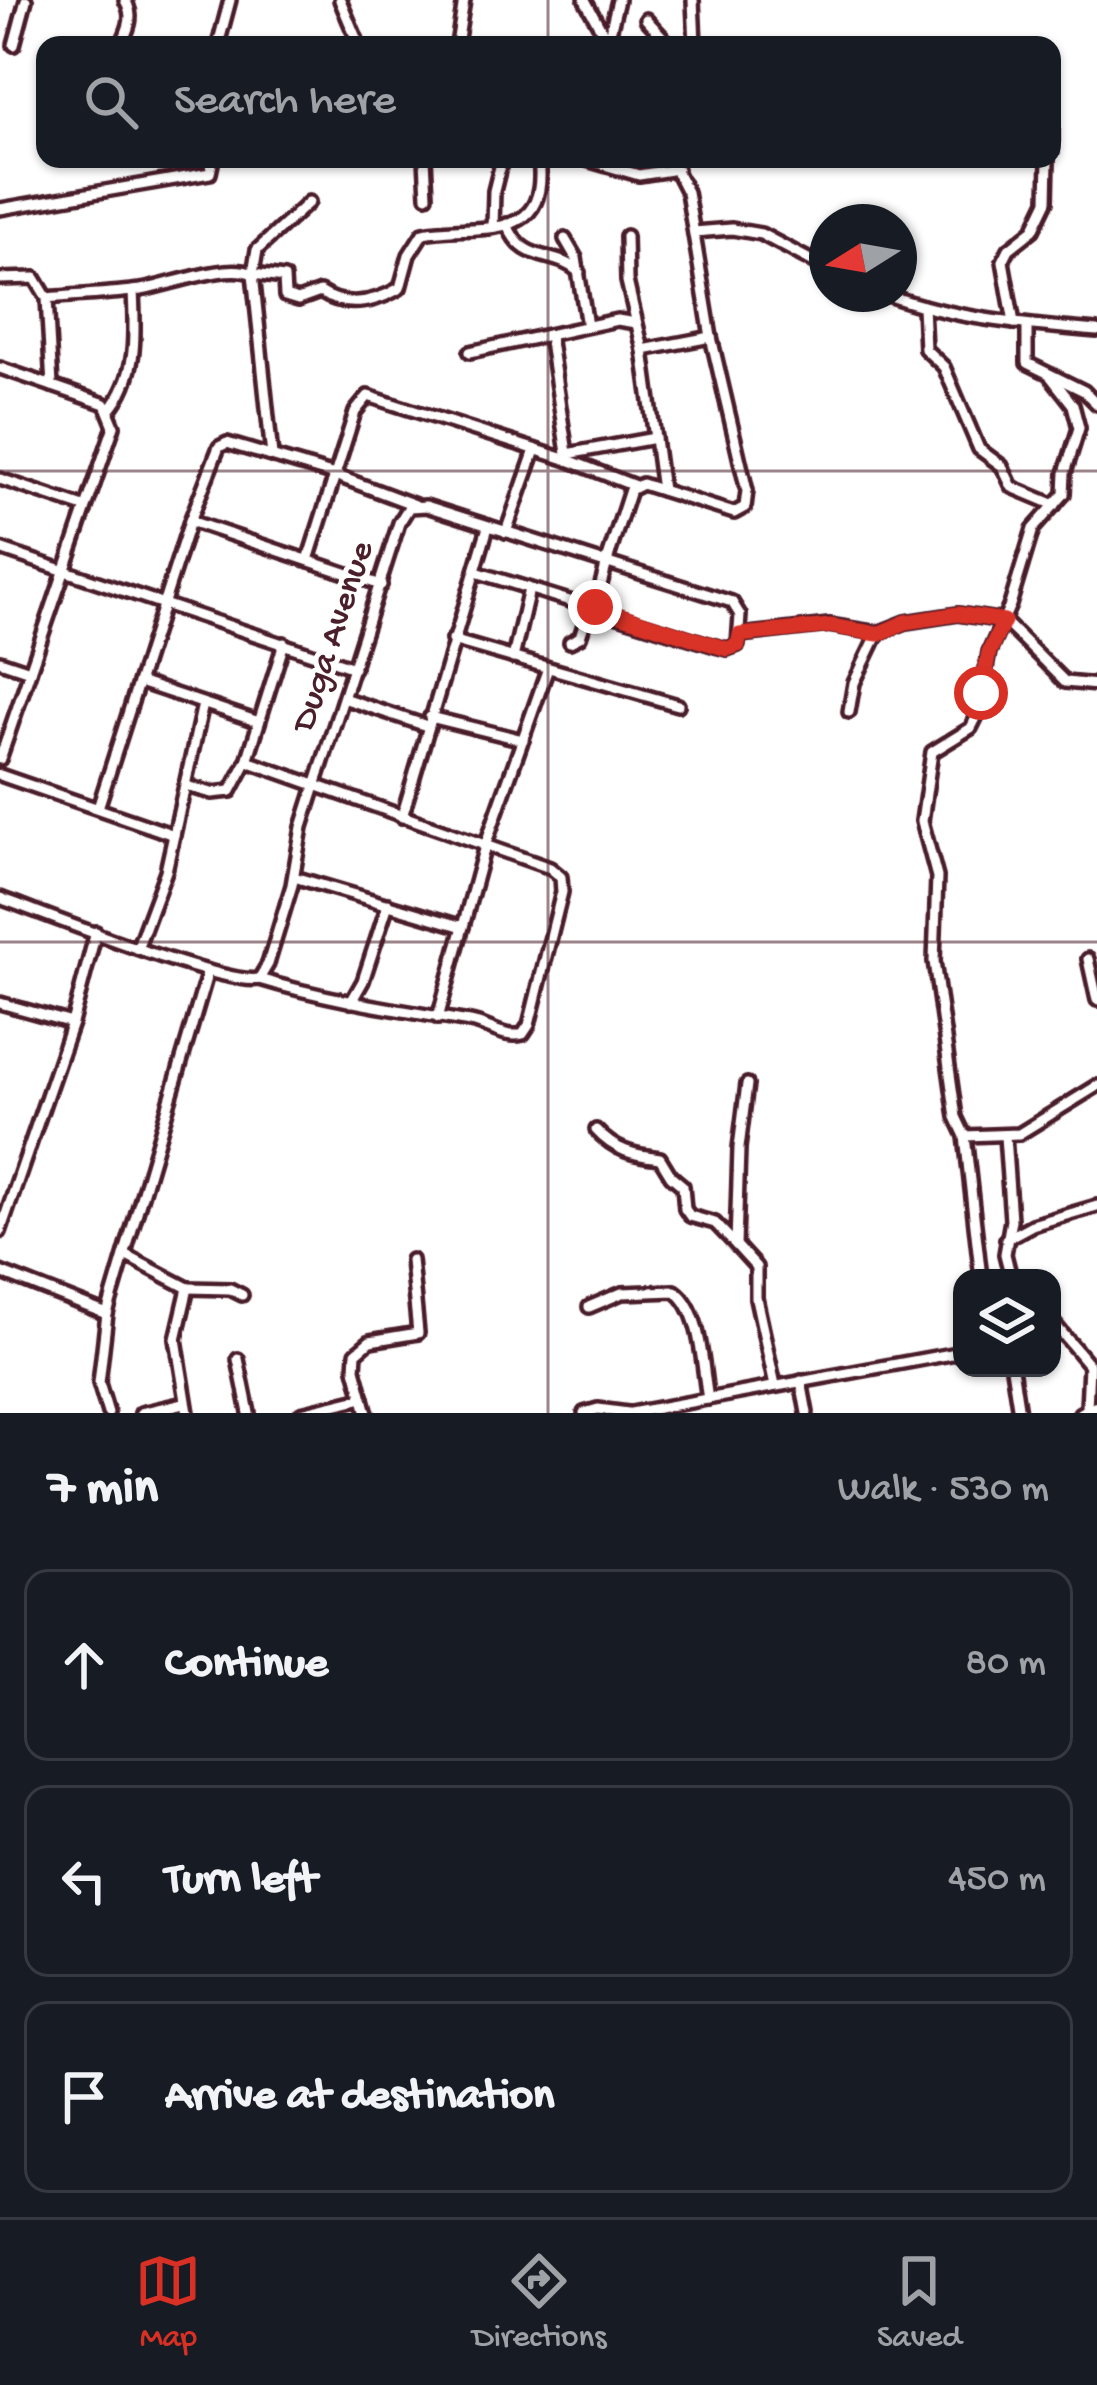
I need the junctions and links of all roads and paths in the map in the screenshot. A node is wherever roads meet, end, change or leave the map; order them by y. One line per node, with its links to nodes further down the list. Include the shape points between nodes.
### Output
1 (26, 0): 18 (street)
2 (125, 0): 10 (street)
3 (230, 0): 11 (street)
4 (340, 0): 12 (street)
5 (464, 0): 13 (street)
6 (585, 0): 14 (street)
7 (618, 0): 15 (street)
8 (693, 0): 17 (street)
9 (646, 19): 16 (street)
10 (126, 36)
11 (220, 36)
12 (355, 36)
13 (458, 36)
14 (604, 36)
15 (608, 36)
16 (662, 36)
17 (695, 36)
18 (14, 45)
19 (211, 168): 28 (street)
20 (425, 168): 26 (street)
21 (500, 168): 30 (street)
22 (538, 168): 29 (street, via 531,213)
23 (615, 168): 25 (street, via 639,175)
24 (1049, 168): 43 (street, via 1047,201 1033,230 1004,257)
25 (677, 169): 31 (street)
26 (427, 196)
27 (309, 202): 36 (street, via 256,250)
28 (0, 209)
29 (507, 224): 30 (street); 35 (street, via 529,254)
30 (493, 227): 36 (street, via 423,233 400,288 357,304 320,292 298,300 285,296 284,278)
31 (694, 232): 34 (street, via 761,233); 48 (street)
32 (626, 236): 42 (street)
33 (566, 239): 35 (street)
34 (809, 259)
35 (579, 272): 45 (street)
36 (253, 274): 38 (street, via 219,272); 58 (street)
37 (0, 279): 39 (street, via 35,278)
38 (134, 291): 39 (street); 55 (street, via 133,363)
39 (46, 298): 53 (street)
40 (917, 305): 41 (street)
41 (923, 307): 43 (street); 64 (street, via 925,349 944,368 980,449 1012,487)
42 (636, 323): 45 (street); 49 (street)
43 (1014, 323): 44 (street)
44 (1027, 325): 46 (street); 52 (street, via 1024,358)
45 (587, 326): 47 (street)
46 (1097, 331)
47 (549, 335): 50 (street); 59 (street)
48 (711, 337): 49 (street); 63 (street, via 745,507 734,513)
49 (643, 350): 56 (street)
50 (470, 352)
51 (0, 368): 53 (street)
52 (1051, 377): 54 (street); 64 (street, via 1078,428)
53 (52, 386): 55 (street)
54 (1097, 404)
55 (110, 410): 66 (street, via 114,426)
56 (655, 438): 59 (street); 63 (street)
57 (535, 450): 59 (street); 60 (street, via 368,396); 69 (street)
58 (272, 456): 60 (street); 67 (street, via 219,447)
59 (568, 457): 62 (street)
60 (335, 475): 65 (street); 71 (street)
61 (0, 479): 66 (street)
62 (635, 486): 63 (street); 72 (street)
63 (662, 490)
64 (1055, 505): 79 (street, via 1033,529)
65 (417, 506): 68 (street, Duga Avenue); 75 (street, Duga Avenue, via 399,523)
66 (84, 507): 73 (street)
67 (190, 521): 71 (street); 77 (street)
68 (488, 527): 69 (street, Duga Avenue); 74 (street)
69 (506, 532): 72 (street, Duga Avenue)
70 (0, 549): 73 (street)
71 (308, 560): 75 (street)
72 (608, 561): 78 (street); 81 (street, Duga Avenue, via 732,602)
73 (62, 571): 77 (street); 89 (street)
74 (476, 572): 76 (street); 82 (street)
75 (381, 585): 87 (street, Duga Avenue)
76 (529, 590): 78 (street); 85 (street)
77 (166, 602): 84 (street); 90 (street)
78 (592, 607): 81 (street, via 727,649); 83 (street)
79 (1004, 621): 80 (street, via 958,614); 91 (street, via 1065,682); 125 (street, via 989,652 978,714 971,728 932,752 923,802 937,877 934,961 944,1047)
80 (878, 634): 81 (street, via 830,626); 95 (street, via 854,683)
81 (740, 635)
82 (452, 640): 85 (street); 97 (street)
83 (570, 642)
84 (284, 643): 87 (street); 96 (street)
85 (513, 658): 88 (street)
86 (0, 661): 89 (street)
87 (355, 668): 92 (street, Duga Avenue)
88 (548, 668): 94 (street); 98 (street)
89 (30, 671): 99 (street)
90 (140, 682): 93 (street); 104 (street)
91 (1097, 685)
92 (346, 698): 97 (street); 103 (street, Duga Avenue)
93 (203, 704): 96 (street); 102 (street)
94 (678, 705)
95 (850, 712)
96 (259, 722): 100 (street)
97 (428, 722): 98 (street); 105 (street)
98 (523, 740): 107 (street)
99 (0, 759)
100 (247, 761): 102 (street, via 231,791); 103 (street)
101 (0, 775): 104 (street)
102 (187, 786): 106 (street)
103 (314, 788): 105 (street); 108 (street, Duga Avenue)
104 (98, 808): 106 (street)
105 (402, 817): 107 (street)
106 (175, 835): 113 (street)
107 (485, 846): 111 (street); 120 (street, via 561,878 529,1025 511,1037)
108 (294, 877): 110 (street); 116 (street, Duga Avenue)
109 (0, 898): 112 (street)
110 (388, 904): 111 (street); 118 (street)
111 (463, 927): 120 (street)
112 (96, 932): 113 (street); 121 (street)
113 (138, 946): 115 (street)
114 (1088, 958): 117 (street)
115 (208, 971): 116 (street); 131 (street)
116 (259, 979): 118 (street)
117 (1097, 1000)
118 (351, 1002): 120 (street)
119 (0, 1003): 121 (street)
120 (438, 1018)
121 (71, 1024): 128 (street)
122 (747, 1084): 130 (street)
123 (1097, 1086): 126 (street)
124 (596, 1130): 130 (street, via 623,1151 660,1158 683,1186 689,1216 715,1223)
125 (965, 1136): 126 (street); 133 (street)
126 (1005, 1136): 129 (street)
127 (1097, 1206): 129 (street)
128 (0, 1230)
129 (1006, 1239): 134 (street)
130 (736, 1245): 145 (street, via 756,1267)
131 (125, 1256): 136 (street); 139 (street)
132 (411, 1260): 146 (street, via 418,1333 370,1341 356,1353)
133 (980, 1269)
134 (1010, 1269)
135 (0, 1272): 139 (street)
136 (188, 1288): 137 (street); 148 (street, via 176,1339)
137 (242, 1295)
138 (589, 1307): 147 (street, via 622,1293 682,1295)
139 (106, 1314): 150 (street, via 99,1383)
140 (1061, 1332): 149 (street, via 1089,1365)
141 (953, 1354): 144 (street)
142 (238, 1359): 152 (street)
143 (1013, 1377): 158 (street)
144 (801, 1381): 145 (street); 157 (street)
145 (775, 1385): 147 (street)
146 (363, 1398): 153 (street); 154 (street)
147 (708, 1399): 156 (street)
148 (186, 1408): 151 (street)
149 (1088, 1409)
150 (108, 1413)
151 (141, 1413)
152 (249, 1413)
153 (301, 1413)
154 (368, 1413)
155 (584, 1413): 156 (street)
156 (635, 1413)
157 (807, 1413)
158 (1019, 1413)

